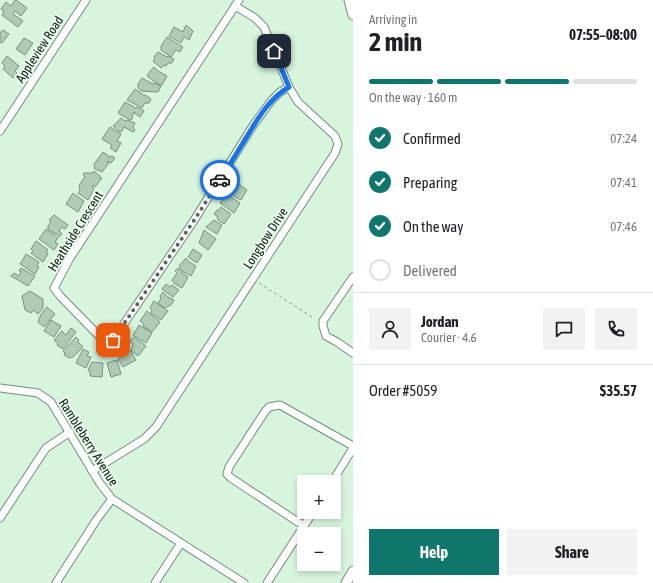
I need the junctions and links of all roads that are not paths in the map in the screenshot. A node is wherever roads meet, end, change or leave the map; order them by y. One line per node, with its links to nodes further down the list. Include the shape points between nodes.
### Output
1 (86, 0): 6 (street, Appleview Road)
2 (349, 0): 4 (street)
3 (237, 3): 5 (street, Longbow Drive, via 264,26); 5 (street, Heathside Crescent, via 70,258 54,288 102,340 113,340 193,222 254,124 271,101)
4 (353, 15)
5 (289, 87): 12 (street, Longbow Drive, via 298,102 335,136 338,144 334,153 156,427 144,439)
6 (0, 131)
7 (353, 277): 8 (street, via 323,322 323,326 326,336)
8 (353, 352)
9 (0, 388): 10 (street, Rambleberry Avenue, via 38,393 51,402)
10 (70, 432): 12 (street, Rambleberry Avenue); 15 (street, via 46,448)
11 (353, 447): 13 (street); 17 (street, via 280,405 269,407 264,413 229,467 227,474 231,478)
12 (92, 470): 14 (street, Rambleberry Avenue)
13 (336, 475)
14 (112, 499): 18 (street, Rambleberry Avenue); 20 (street, Rambleberry Avenue)
15 (0, 518)
16 (308, 519): 17 (street)
17 (304, 526): 23 (street)
18 (181, 543): 21 (street); 22 (street, Rambleberry Avenue)
19 (353, 571): 24 (street)
20 (56, 583)
21 (155, 583)
22 (244, 583)
23 (267, 583)
24 (346, 583)

